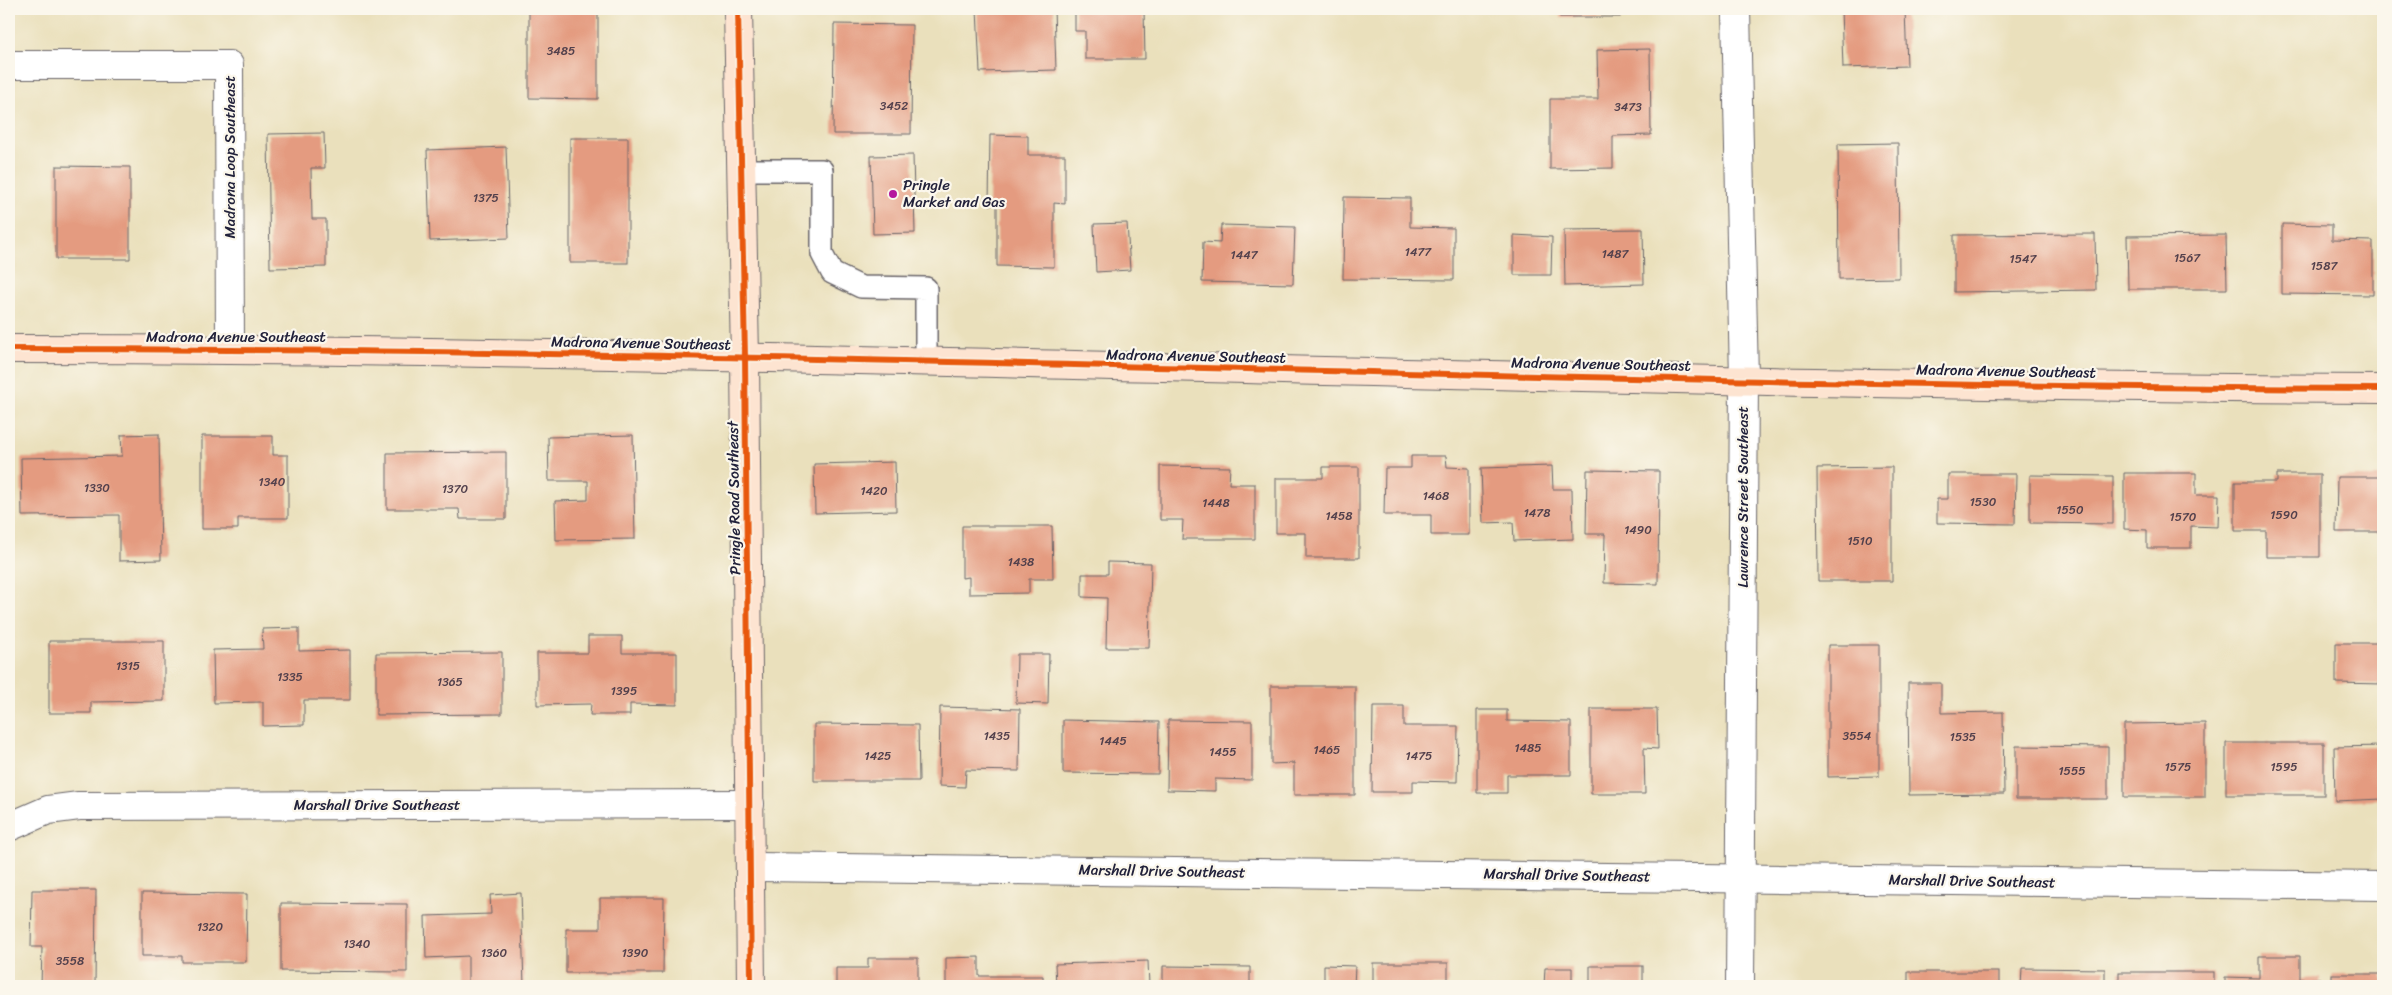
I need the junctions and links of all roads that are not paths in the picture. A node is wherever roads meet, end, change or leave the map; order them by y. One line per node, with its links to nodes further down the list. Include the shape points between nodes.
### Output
1 (738, 9): 4 (main road, Pringle Road Southeast)
2 (1736, 9): 9 (street, Lawrence Street Southeast)
3 (9, 65): 6 (street, Madrona Loop Southeast, via 230,66)
4 (740, 170): 7 (main road, Pringle Road Southeast); 8 (lane, via 822,170 822,254 832,273 861,287 926,288)
5 (9, 349): 6 (main road, Madrona Avenue Southeast)
6 (230, 349): 7 (main road, Madrona Avenue Southeast)
7 (745, 357): 8 (main road, Madrona Avenue Southeast); 11 (main road, Pringle Road Southeast)
8 (926, 363): 9 (main road, Madrona Avenue Southeast)
9 (1744, 380): 10 (main road, Madrona Avenue Southeast); 14 (street, Lawrence Street Southeast)
10 (2383, 389)
11 (750, 804): 12 (street, Marshall Drive Southeast, via 79,806 48,810); 13 (main road, Pringle Road Southeast)
12 (9, 827)
13 (751, 867): 14 (street, Marshall Drive Southeast); 16 (main road, Pringle Road Southeast)
14 (1740, 877): 15 (street, Marshall Drive Southeast); 17 (street, Lawrence Street Southeast)
15 (2383, 886)
16 (751, 986)
17 (1740, 986)

